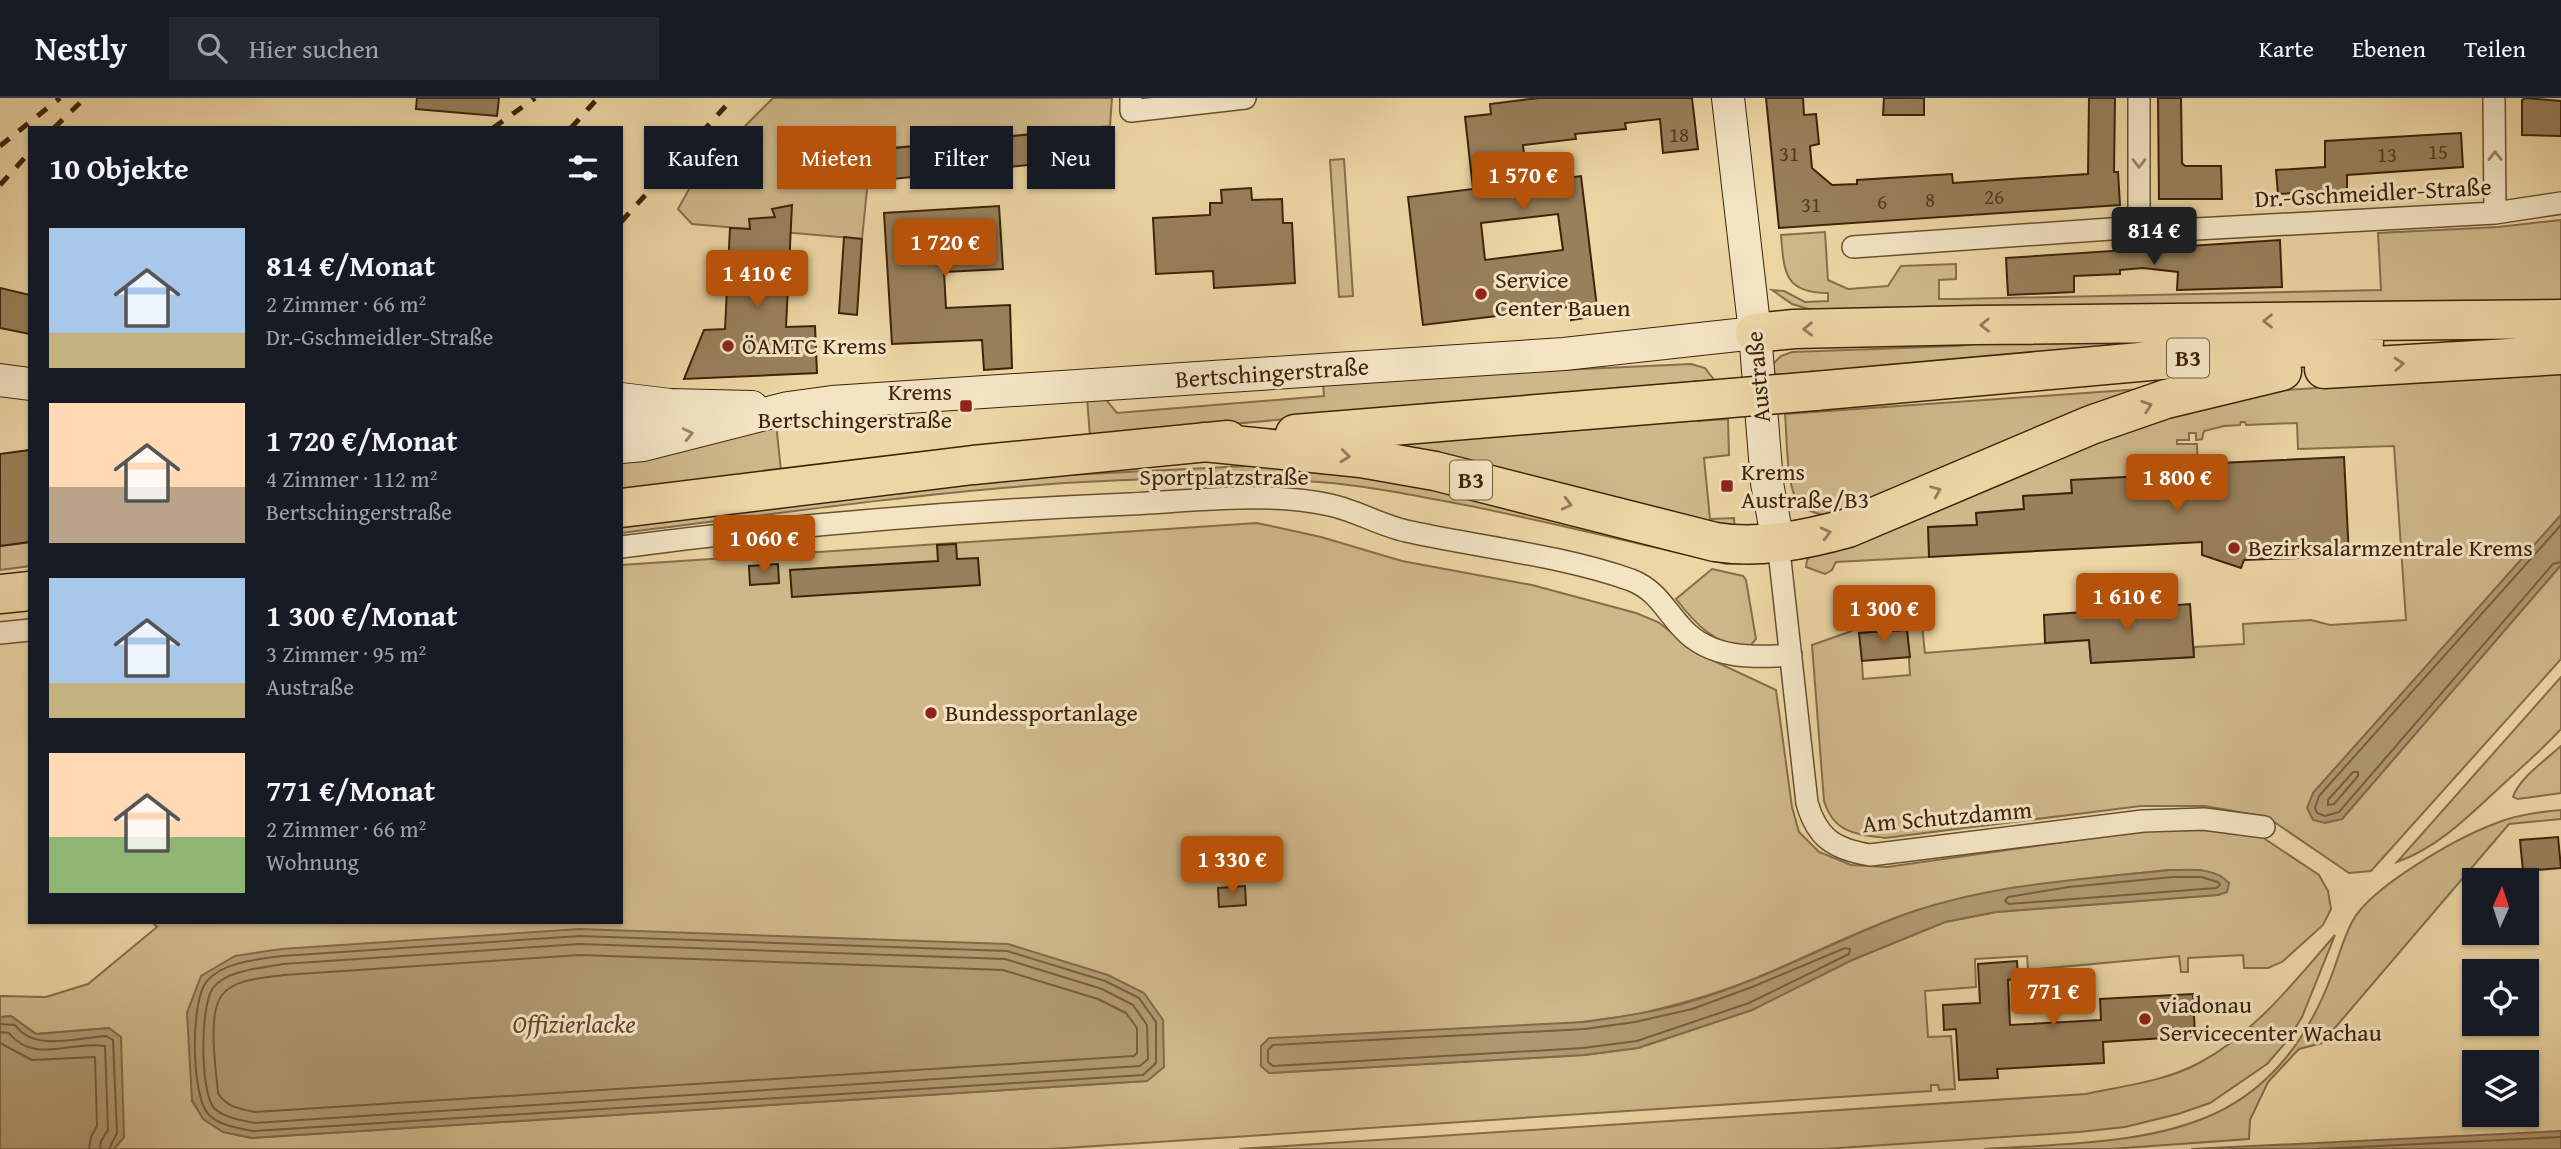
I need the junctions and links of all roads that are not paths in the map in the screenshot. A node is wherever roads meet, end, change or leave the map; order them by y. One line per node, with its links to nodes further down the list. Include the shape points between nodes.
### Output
1 (1245, 98): 5 (street)
2 (1728, 98): 12 (street, Austraße)
3 (2139, 98): 8 (street, one-way to 8)
4 (2494, 98): 7 (street, one-way to 4)
5 (1131, 105)
6 (2561, 203): 7 (street, Dr.-Gschmeidler-Straße)
7 (2495, 213): 8 (street, Dr.-Gschmeidler-Straße, via 2159,231)
8 (2139, 228): 9 (street, Dr.-Gschmeidler-Straße)
9 (1853, 247)
10 (2561, 319): 12 (highway, one-way to 12, via 1975,325)
11 (2561, 325): 17 (highway, B3)
12 (1755, 334): 20 (street, Bertschingerstraße, via 1564,354); 25 (street, Austraße, via 1767,483)
13 (2561, 355): 14 (highway, B3, one-way to 13)
14 (2282, 371): 17 (highway, B3); 25 (highway, one-way to 14, via 1848,528 2091,425)
15 (0, 380): 16 (street)
16 (28, 384)
17 (1815, 391): 22 (highway, B3, bridge)
18 (623, 398): 19 (street, Bertschingerstraße)
19 (698, 406): 20 (street, Bertschingerstraße); 21 (street, Bertschingerstraße)
20 (788, 408): 23 (street, Bertschingerstraße, one-way to 20)
21 (623, 425)
22 (1204, 442): 24 (highway, B3); 25 (highway, B3, one-way to 25, via 1361,458 1435,471 1715,542 1744,546)
23 (623, 447)
24 (623, 508)
25 (1778, 542): 31 (street, Austraße)
26 (623, 547): 31 (street, Sportplatzstraße, via 1067,506 1305,501 1332,505 1407,532 1538,556 1628,579 1648,587 1704,645 1733,656)
27 (28, 591): 28 (highway)
28 (0, 594)
29 (28, 630): 30 (street)
30 (0, 633)
31 (1791, 655): 32 (street, Am Schutzdamm, via 1813,825 1828,840 1851,852 1889,853 2143,821 2204,819)
32 (2264, 827)

